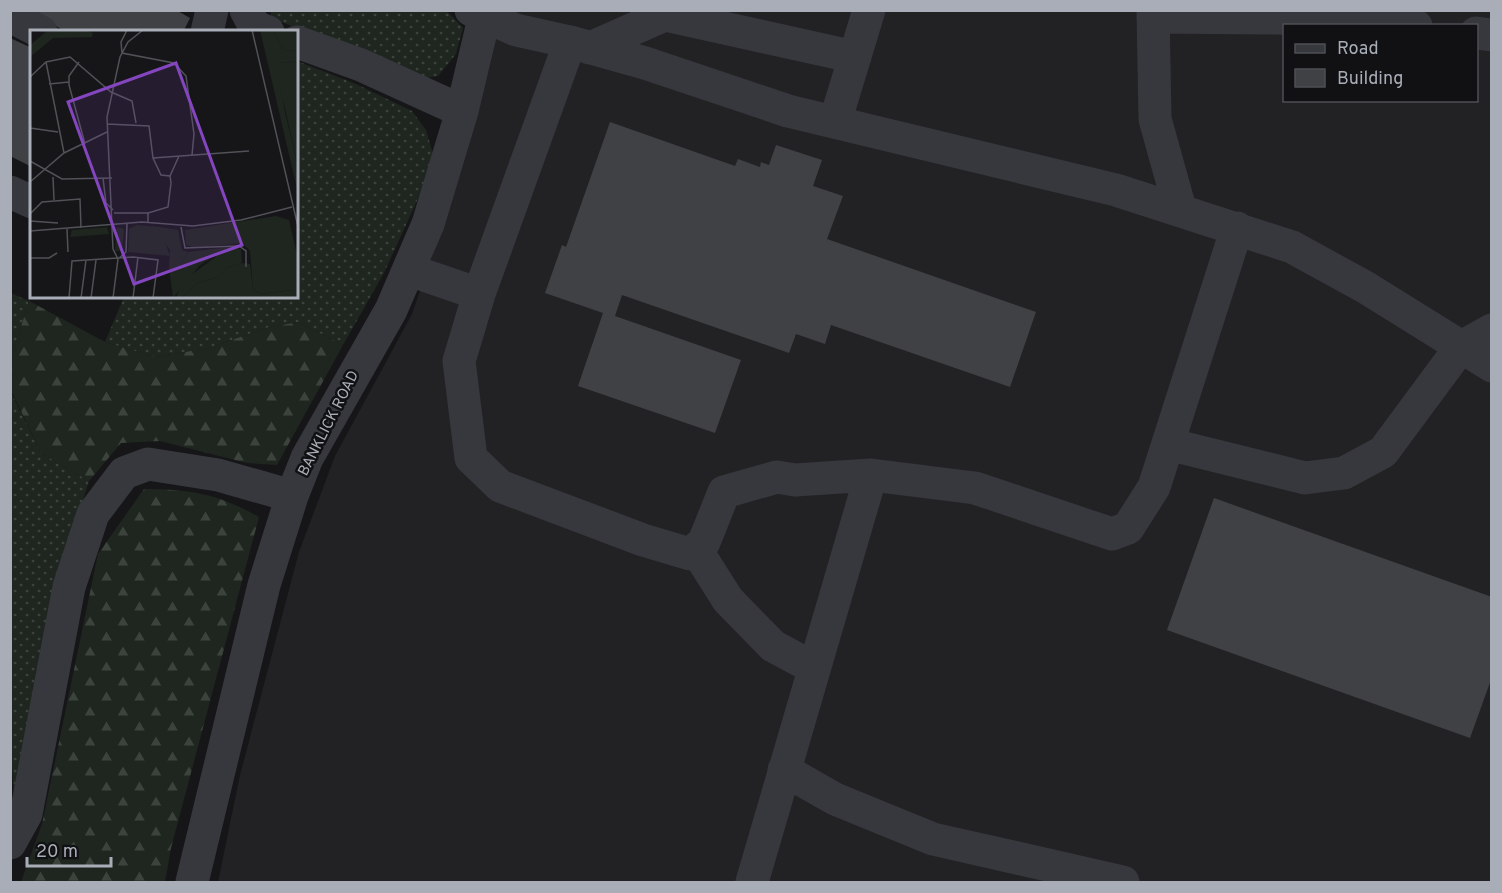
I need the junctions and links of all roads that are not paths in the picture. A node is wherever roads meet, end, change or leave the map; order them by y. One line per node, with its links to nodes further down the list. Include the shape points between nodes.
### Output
1 (212, 10): 9 (street)
2 (246, 10): 10 (street, via 255,27)
3 (869, 10): 13 (street)
4 (480, 13): 12 (street, via 516,30); 14 (street, BANKLICK ROAD)
5 (1153, 14): 7 (street, via 1365,19); 18 (street, via 1155,118)
6 (10, 16): 8 (street)
7 (1401, 24)
8 (37, 30)
9 (207, 30)
10 (263, 30)
11 (298, 42): 14 (street, via 362,65)
12 (580, 45): 13 (street, via 665,15); 15 (street, via 788,111); 21 (street)
13 (855, 57): 15 (street)
14 (462, 111): 20 (street, BANKLICK ROAD, via 428,224)
15 (835, 122): 18 (street)
16 (10, 192): 17 (street)
17 (30, 201)
18 (1180, 209): 19 (street)
19 (1237, 228): 23 (street, via 1292,247 1365,287); 25 (street)
20 (409, 270): 21 (street); 27 (street, BANKLICK ROAD, via 391,310 307,458)
21 (479, 294): 28 (street, via 459,361 471,458 500,486 643,540 690,554)
22 (1491, 330): 23 (street)
23 (1460, 348): 24 (street); 25 (street, via 1383,452 1344,473 1305,478)
24 (1491, 366)
25 (1168, 444): 26 (street, via 1154,487 1128,528 1112,534 975,488)
26 (871, 475): 28 (street, via 795,480 777,477 724,492); 29 (street)
27 (292, 496): 31 (street, via 218,475 148,464 124,473 93,514 69,587 26,814); 32 (street, BANKLICK ROAD, via 264,585)
28 (697, 551): 29 (street, via 728,600 773,646)
29 (814, 668): 30 (street)
30 (784, 770): 33 (street); 34 (street, via 835,799 933,839)
31 (10, 843)
32 (192, 882)
33 (752, 882)
34 (1123, 882)

